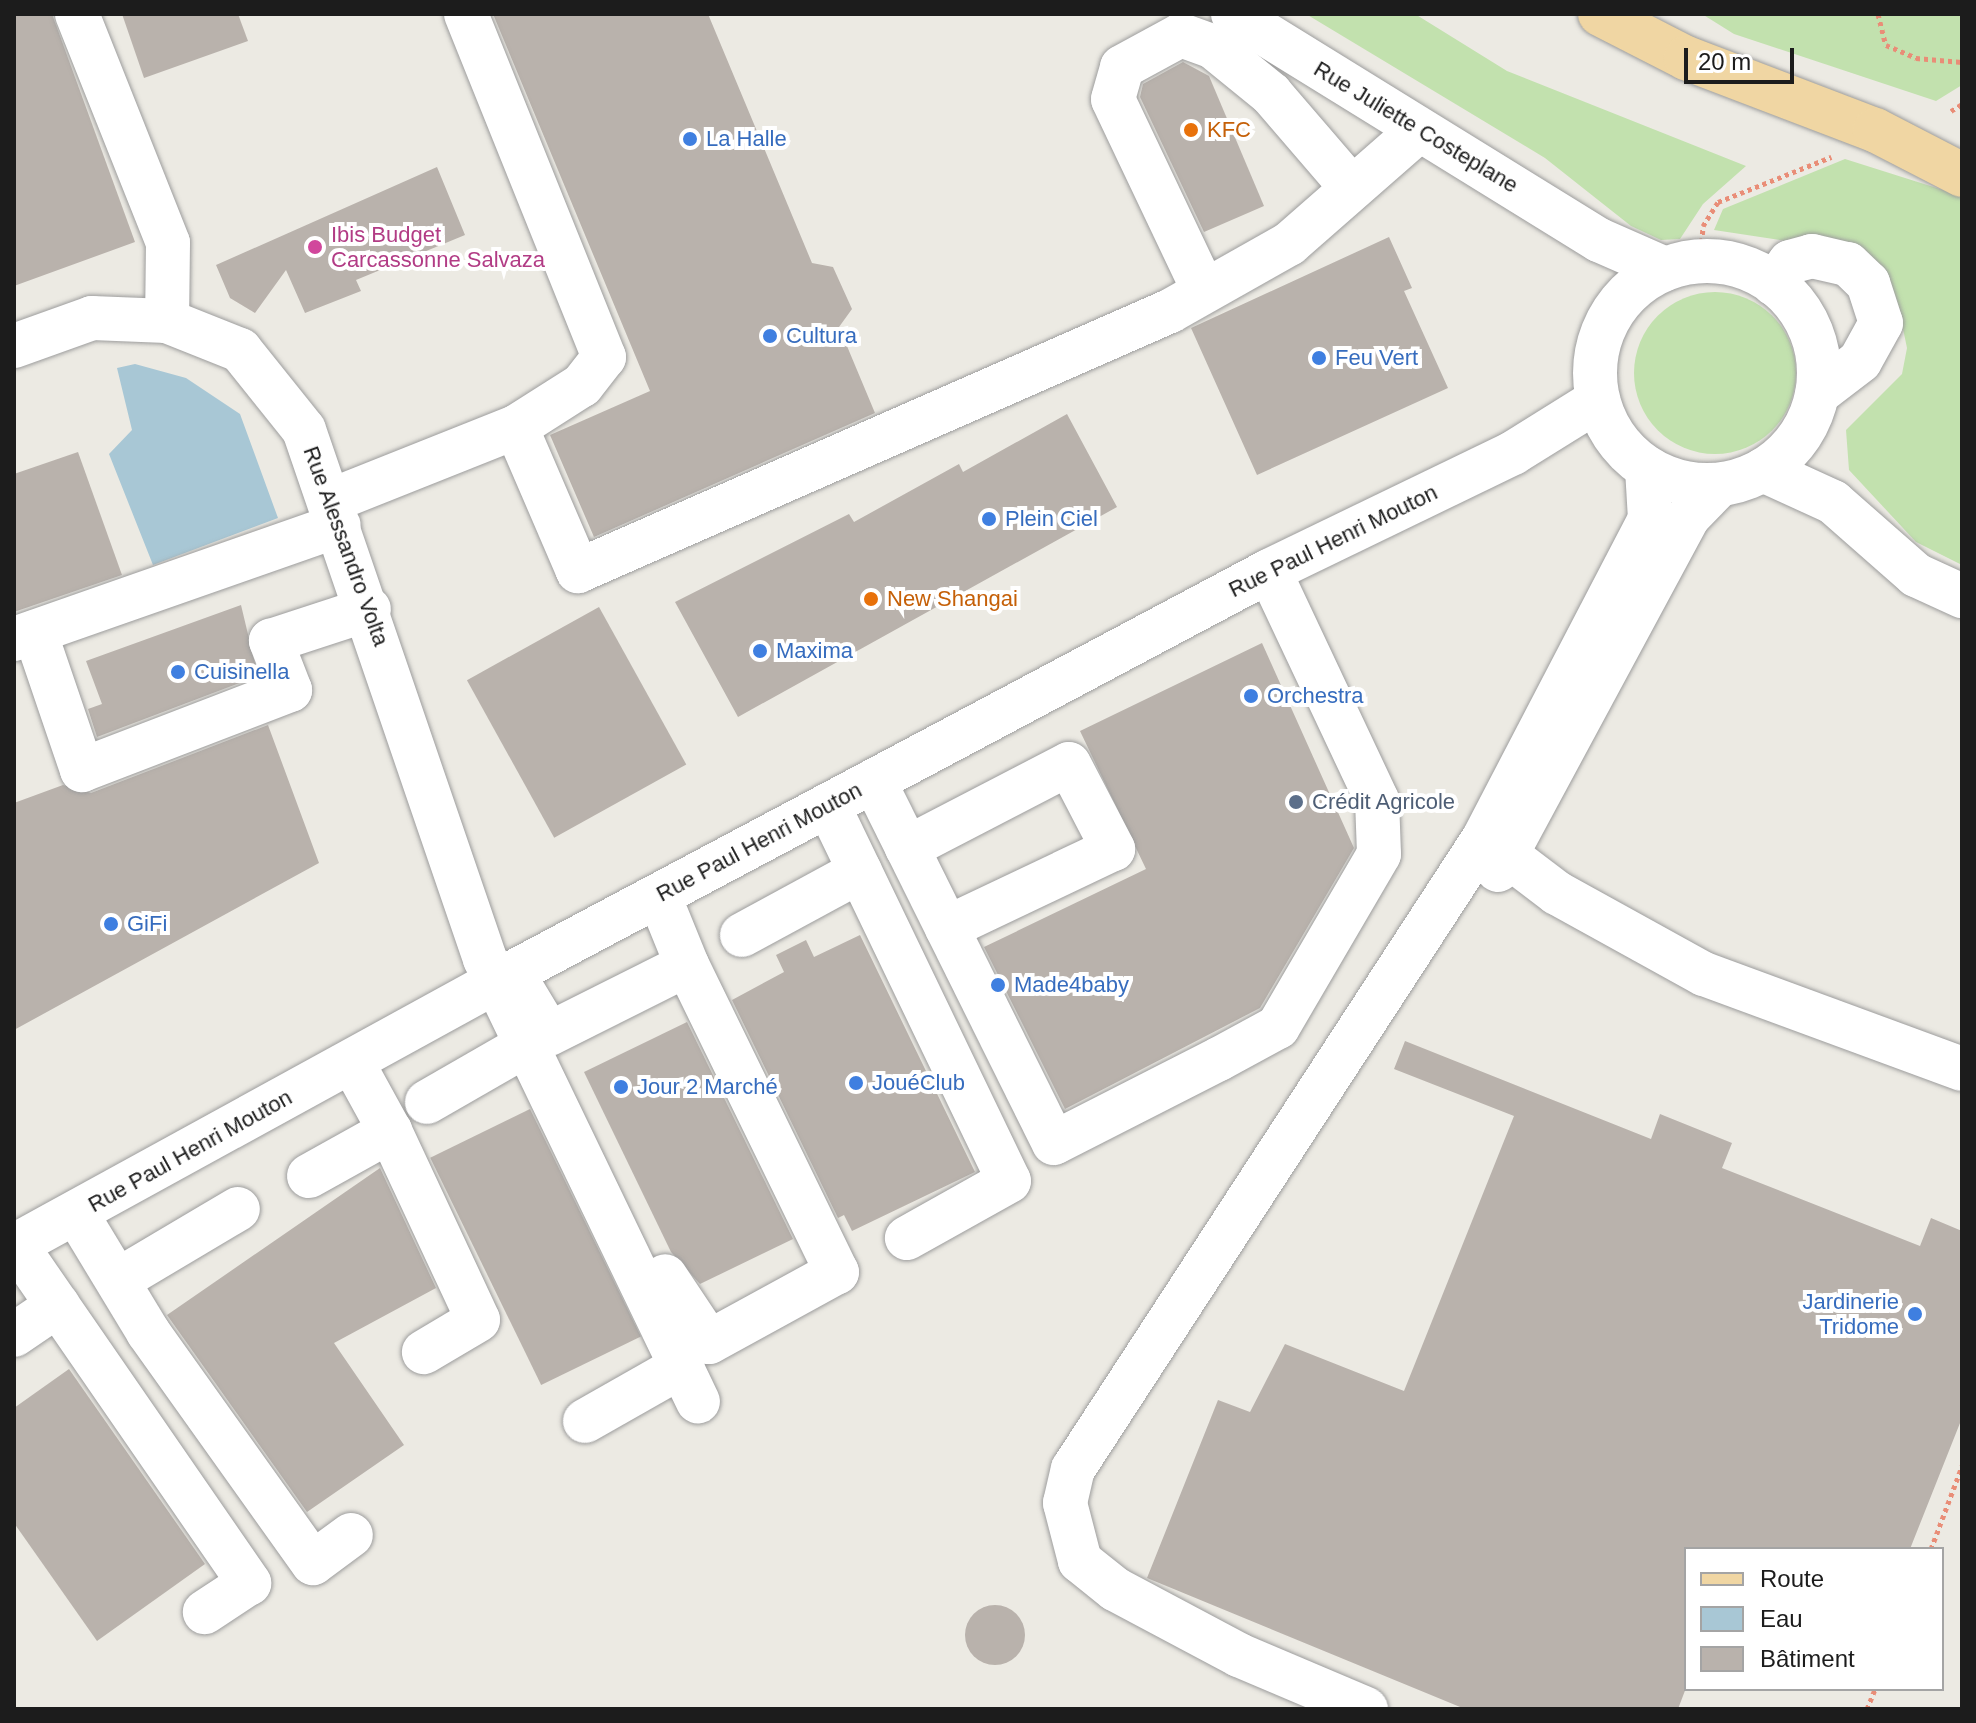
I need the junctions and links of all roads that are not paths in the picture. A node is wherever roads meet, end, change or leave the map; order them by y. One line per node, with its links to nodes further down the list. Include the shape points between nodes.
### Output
1 (77, 14): 15 (street, via 168,243)
2 (466, 14): 19 (street, via 604,357 582,385)
3 (1233, 14): 6 (street, Rue Juliette Costeplane)
4 (1600, 14): 7 (main road, via 1686,58)
5 (1956, 128): 7 (main road)
6 (1419, 130): 9 (street); 10 (street, Rue Juliette Costeplane)
7 (1875, 130): 8 (main road)
8 (1962, 175)
9 (1351, 187): 13 (street, via 1289,244); 13 (street, via 1271,94 1212,46 1181,35 1122,67 1113,99)
10 (1599, 240): 11 (street, Rue Juliette Costeplane); 14 (street)
11 (1682, 265): 12 (street, via 1732,263); 14 (street)
12 (1774, 284): 17 (street, via 1807,320 1818,350); 17 (street, via 1790,262 1812,256 1848,264 1868,283 1881,323 1860,361)
13 (1204, 291): 19 (street, via 578,571)
14 (1624, 298): 18 (street, via 1600,339)
15 (167, 321): 16 (street, Rue Alessandro Volta, via 92,318); 24 (street, Rue Alessandro Volta, via 240,350 304,430)
16 (14, 346)
17 (1812, 410): 21 (street, via 1789,453); 23 (street)
18 (1603, 414): 20 (street); 25 (street, Rue Paul Henri Mouton)
19 (516, 427): 24 (street)
20 (1647, 468): 22 (street, via 1681,483); 31 (street, via 1650,519)
21 (1763, 470): 22 (street); 23 (street)
22 (1719, 485): 31 (street, via 1689,516)
23 (1833, 502): 26 (street, via 1916,575)
24 (335, 513): 27 (street, Rue Alessandro Volta); 28 (street)
25 (1269, 571): 29 (street, Rue Paul Henri Mouton); 35 (street, via 1377,800 1379,854 1278,1027 1054,1143)
26 (1962, 596)
27 (369, 609): 28 (street, via 271,641 290,690 82,770); 38 (street, Rue Alessandro Volta)
28 (24, 635)
29 (874, 781): 30 (street, Rue Paul Henri Mouton); 32 (street)
30 (828, 805): 33 (street); 34 (street, Rue Paul Henri Mouton)
31 (1497, 845): 41 (street, via 1557,893 1704,974); 56 (street, via 1238,1217 1073,1469 1065,1503 1069,1538 1080,1561 1115,1589 1239,1655)
32 (907, 848): 35 (street); 35 (street, via 1069,764 1113,849)
33 (860, 871): 36 (street); 47 (street, via 1009,1181)
34 (659, 896): 37 (street); 38 (street, Rue Paul Henri Mouton)
35 (947, 928)
36 (742, 935)
37 (687, 965): 39 (street); 39 (street, via 837,1272 709,1342 678,1303)
38 (505, 977): 39 (street, Rue Alessandro Volta); 40 (street, Rue Paul Henri Mouton)
39 (537, 1040): 42 (street); 53 (street, via 690,1384)
40 (352, 1062): 43 (street); 46 (street, Rue Paul Henri Mouton)
41 (1962, 1069)
42 (427, 1102)
43 (390, 1131): 44 (street); 52 (street, via 478,1320)
44 (309, 1176)
45 (238, 1209): 49 (street)
46 (76, 1213): 48 (street, Rue Paul Henri Mouton); 49 (street)
47 (907, 1238)
48 (15, 1246): 50 (street)
49 (120, 1279): 54 (street, via 148,1332 313,1563)
50 (58, 1305): 51 (street); 55 (street, via 249,1583)
51 (14, 1335)
52 (424, 1352)
53 (585, 1421)
54 (351, 1535)
55 (205, 1612)
56 (1366, 1709)

